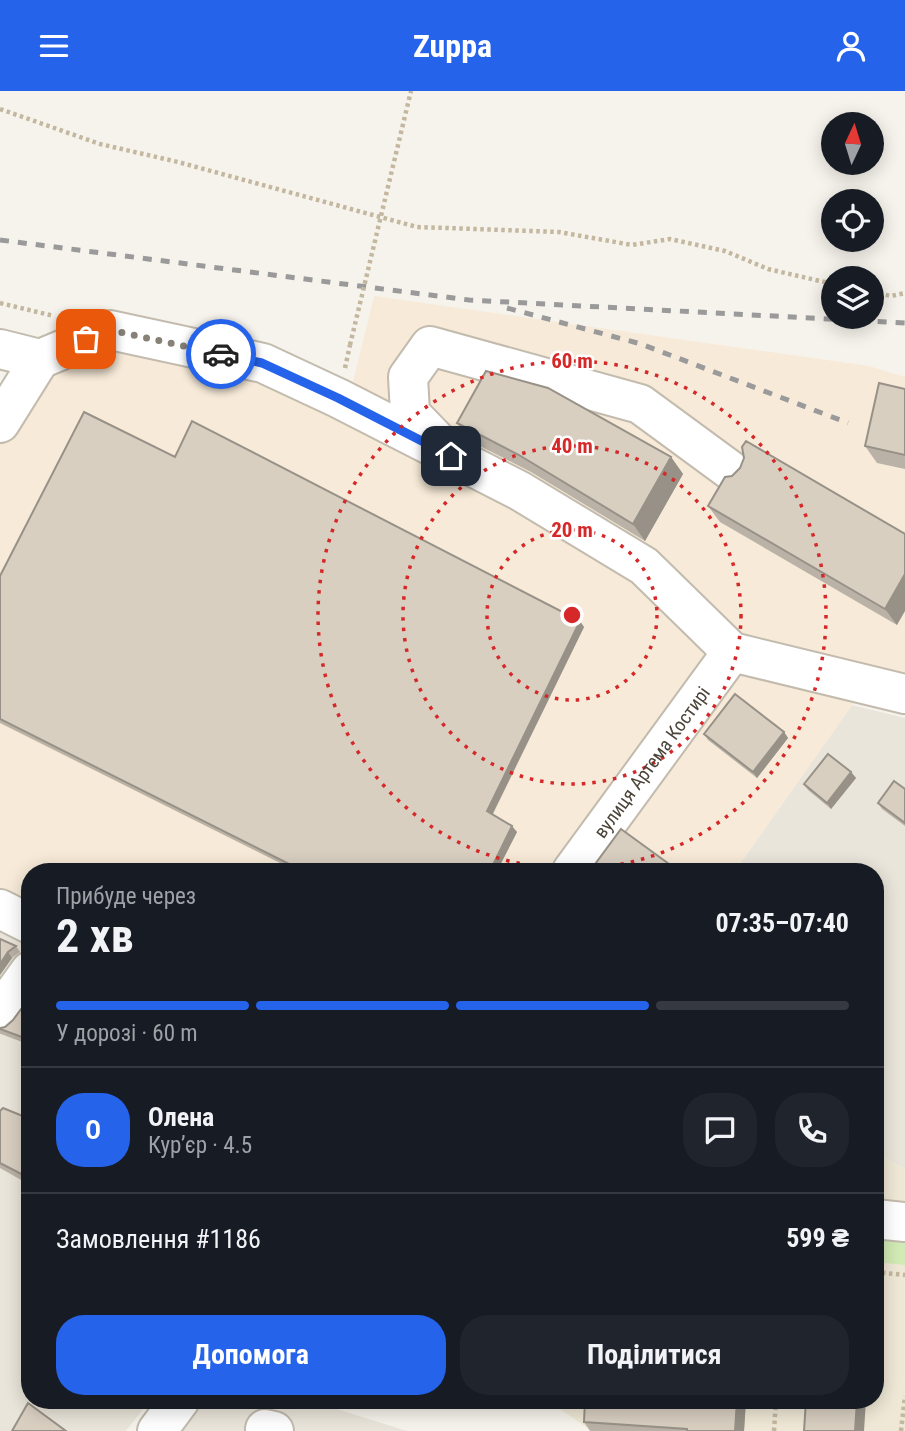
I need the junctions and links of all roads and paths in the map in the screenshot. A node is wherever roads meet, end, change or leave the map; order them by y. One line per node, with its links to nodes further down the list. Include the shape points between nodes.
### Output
1 (411, 91): 6 (path, bridge)
2 (0, 109): 3 (path, via 100,143 417,227 559,232 632,245 670,239)
3 (821, 281)
4 (905, 293): 5 (path)
5 (884, 295)
6 (350, 345)
7 (0, 349): 8 (street)
8 (40, 359): 9 (street); 10 (street, via 110,330 262,363)
9 (0, 423)
10 (451, 456): 11 (street, via 410,413 408,377 430,347 640,404); 12 (street, via 520,491 644,566)
11 (734, 474)
12 (732, 652): 13 (street); 14 (street, вулиця Артема Костирі)
13 (905, 694)
14 (578, 863)
15 (0, 909): 16 (street)
16 (21, 920)
17 (21, 984): 18 (street)
18 (0, 1013)
19 (884, 1220): 20 (street)
20 (905, 1221)
21 (884, 1273): 22 (path)
22 (905, 1275)
23 (905, 1396): 28 (path)
24 (173, 1409): 26 (street)
25 (775, 1409): 27 (path)
26 (157, 1431)
27 (774, 1431)
28 (901, 1431)

